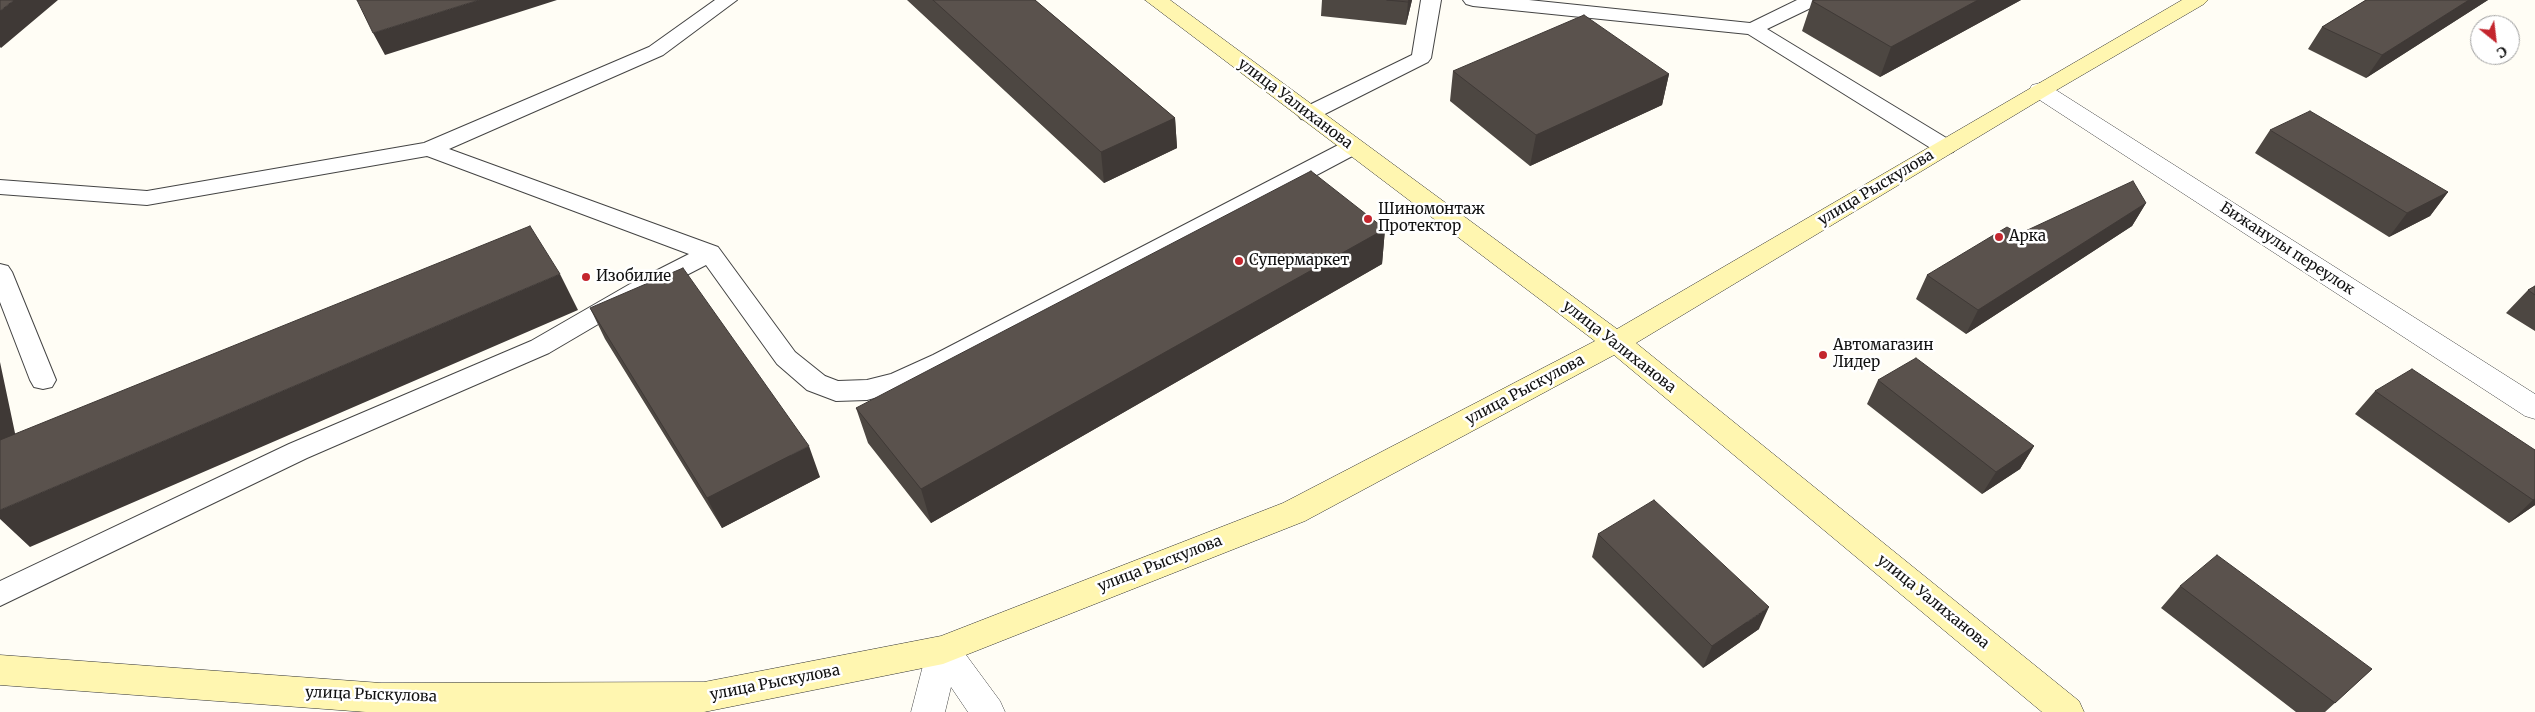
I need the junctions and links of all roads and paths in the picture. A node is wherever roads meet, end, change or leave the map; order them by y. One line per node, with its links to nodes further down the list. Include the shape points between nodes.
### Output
1 (727, 0): 12 (lane, via 656,52)
2 (1156, 0): 9 (street, улица Уалиханова)
3 (1431, 0): 9 (lane, via 1421,58)
4 (1473, 0): 7 (lane)
5 (1812, 0): 7 (lane)
6 (2197, 0): 8 (street, улица Рыскулова)
7 (1753, 29): 11 (lane)
8 (2040, 90): 11 (street, улица Рыскулова); 18 (street, Бижанулы переулок)
9 (1308, 114): 10 (street, улица Уалиханова)
10 (1352, 147): 14 (lane, via 942,362 898,382 867,390 836,391 816,383 786,358); 16 (street, улица Уалиханова)
11 (1945, 147): 16 (street, улица Рыскулова)
12 (429, 149): 13 (lane, via 147,198); 14 (lane)
13 (0, 187)
14 (710, 253): 19 (lane, via 540,347 298,450)
15 (0, 272): 17 (lane)
16 (1616, 342): 20 (street, улица Рыскулова, via 1294,512); 24 (street, улица Уалиханова)
17 (42, 380)
18 (2535, 408)
19 (0, 594)
20 (943, 650): 21 (street, улица Рыскулова, via 704,697 381,698); 22 (street); 23 (street)
21 (2, 673)
22 (928, 712)
23 (988, 712)
24 (2067, 712)

